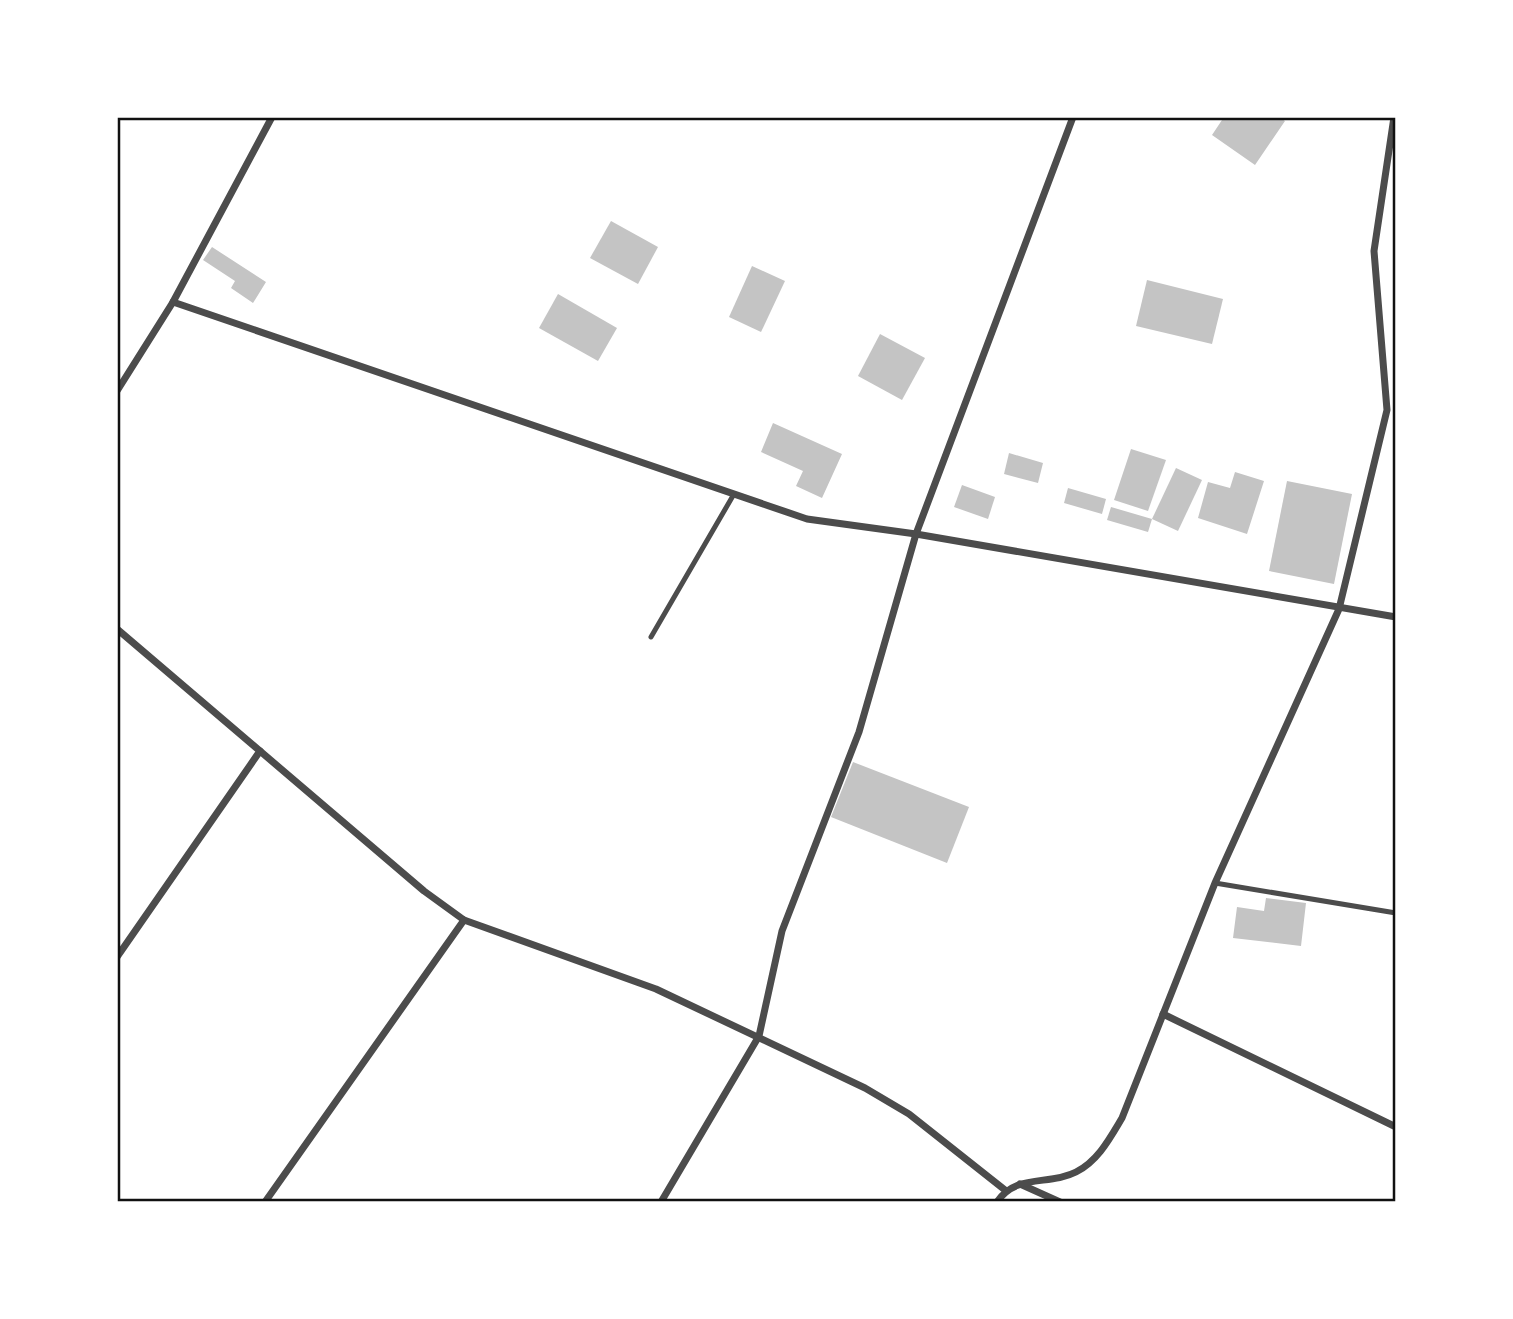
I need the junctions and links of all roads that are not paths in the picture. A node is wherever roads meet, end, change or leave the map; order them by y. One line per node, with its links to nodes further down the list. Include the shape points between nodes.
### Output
1 (272, 117): 4 (street)
2 (1073, 117): 7 (street)
3 (1394, 117): 8 (street, via 1374,251 1387,410)
4 (173, 302): 5 (street); 6 (street)
5 (117, 391)
6 (734, 494): 7 (street, via 807,519); 11 (lane)
7 (916, 534): 8 (street); 18 (street, via 859,732 782,931)
8 (1339, 608): 9 (street); 13 (street)
9 (1396, 617)
10 (117, 629): 12 (street)
11 (651, 637)
12 (260, 751): 15 (street); 16 (street)
13 (1215, 883): 14 (lane); 17 (street)
14 (1396, 913)
15 (464, 920): 18 (street, via 646,985); 22 (street)
16 (117, 957)
17 (1163, 1014): 19 (street); 20 (street, via 1122,1118 1103,1149 1076,1172)
18 (759, 1036): 21 (street, via 909,1114); 23 (street)
19 (1396, 1127)
20 (1019, 1183): 21 (street); 25 (street)
21 (1004, 1190): 24 (street)
22 (265, 1202)
23 (661, 1202)
24 (997, 1202)
25 (1060, 1202)

